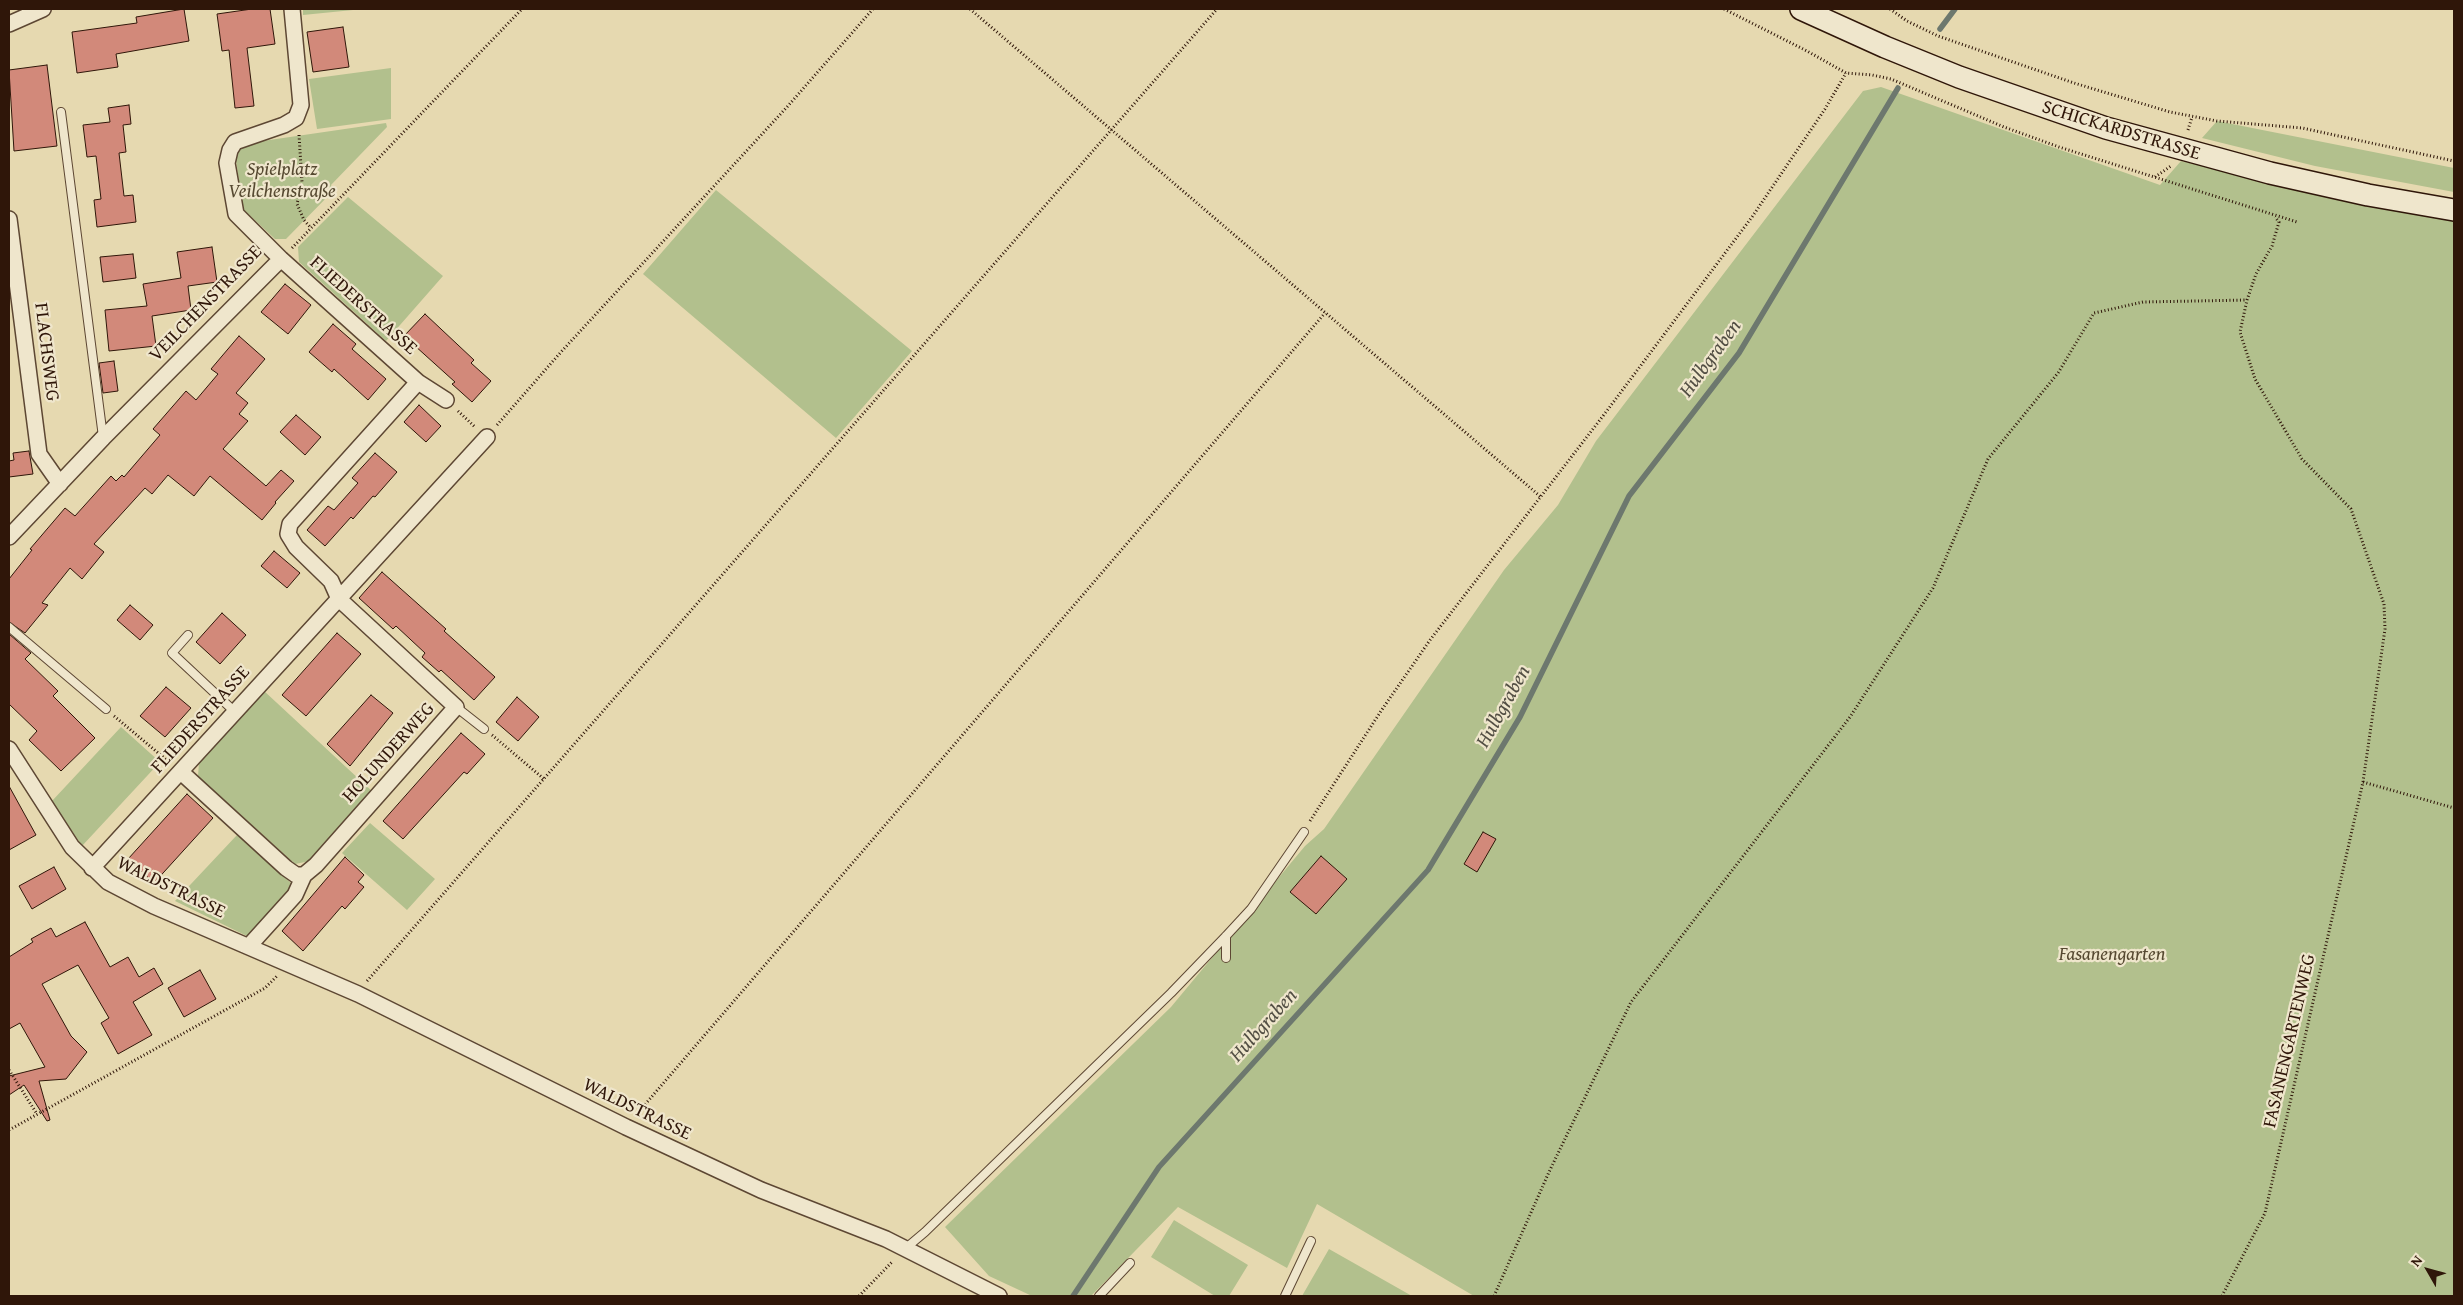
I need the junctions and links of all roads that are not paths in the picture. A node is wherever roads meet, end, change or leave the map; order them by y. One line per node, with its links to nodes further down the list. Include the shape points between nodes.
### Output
1 (43, 9): 4 (street)
2 (292, 9): 8 (street, VEILCHENSTRASSE, via 301,105 296,118 235,142 227,163 236,214)
3 (1801, 9): 6 (street, SCHICKARDSTRASSE, via 1919,61 2098,126 2270,174)
4 (9, 24)
5 (61, 112): 12 (lane)
6 (2454, 210)
7 (9, 219): 13 (street, FLACHSWEG, via 39,454)
8 (281, 259): 9 (street, FLIEDERSTRASSE); 12 (street, VEILCHENSTRASSE)
9 (418, 382): 10 (street, FLIEDERSTRASSE); 15 (street, FLIEDERSTRASSE, via 290,524 288,534 296,547 331,581)
10 (446, 400)
11 (487, 437): 15 (street, FLIEDERSTRASSE)
12 (103, 438): 13 (street, VEILCHENSTRASSE)
13 (60, 484): 14 (street, VEILCHENSTRASSE)
14 (9, 537)
15 (339, 599): 18 (street, HOLUNDERWEG); 20 (street, FLIEDERSTRASSE)
16 (9, 627): 19 (lane)
17 (188, 635): 20 (lane, via 172,653)
18 (456, 707): 21 (lane); 26 (street, HOLUNDERWEG)
19 (106, 709)
20 (235, 712): 23 (street, FLIEDERSTRASSE)
21 (484, 728)
22 (9, 749): 25 (street, WALDSTRASSE, via 54,822)
23 (180, 772): 25 (street, FLIEDERSTRASSE); 26 (street, via 286,868)
24 (1304, 832): 27 (lane, via 1250,909)
25 (92, 868): 28 (street, WALDSTRASSE, via 108,882 154,906)
26 (304, 875): 28 (street, HOLUNDERWEG, via 295,895)
27 (1226, 936): 29 (lane); 31 (lane, via 1150,1014)
28 (249, 946): 31 (street, WALDSTRASSE, via 358,994 761,1190)
29 (1226, 958)
30 (1311, 1241): 35 (lane)
31 (906, 1248): 33 (street, WALDSTRASSE)
32 (1130, 1263): 34 (lane)
33 (996, 1296)
34 (1099, 1296)
35 (1285, 1296)

